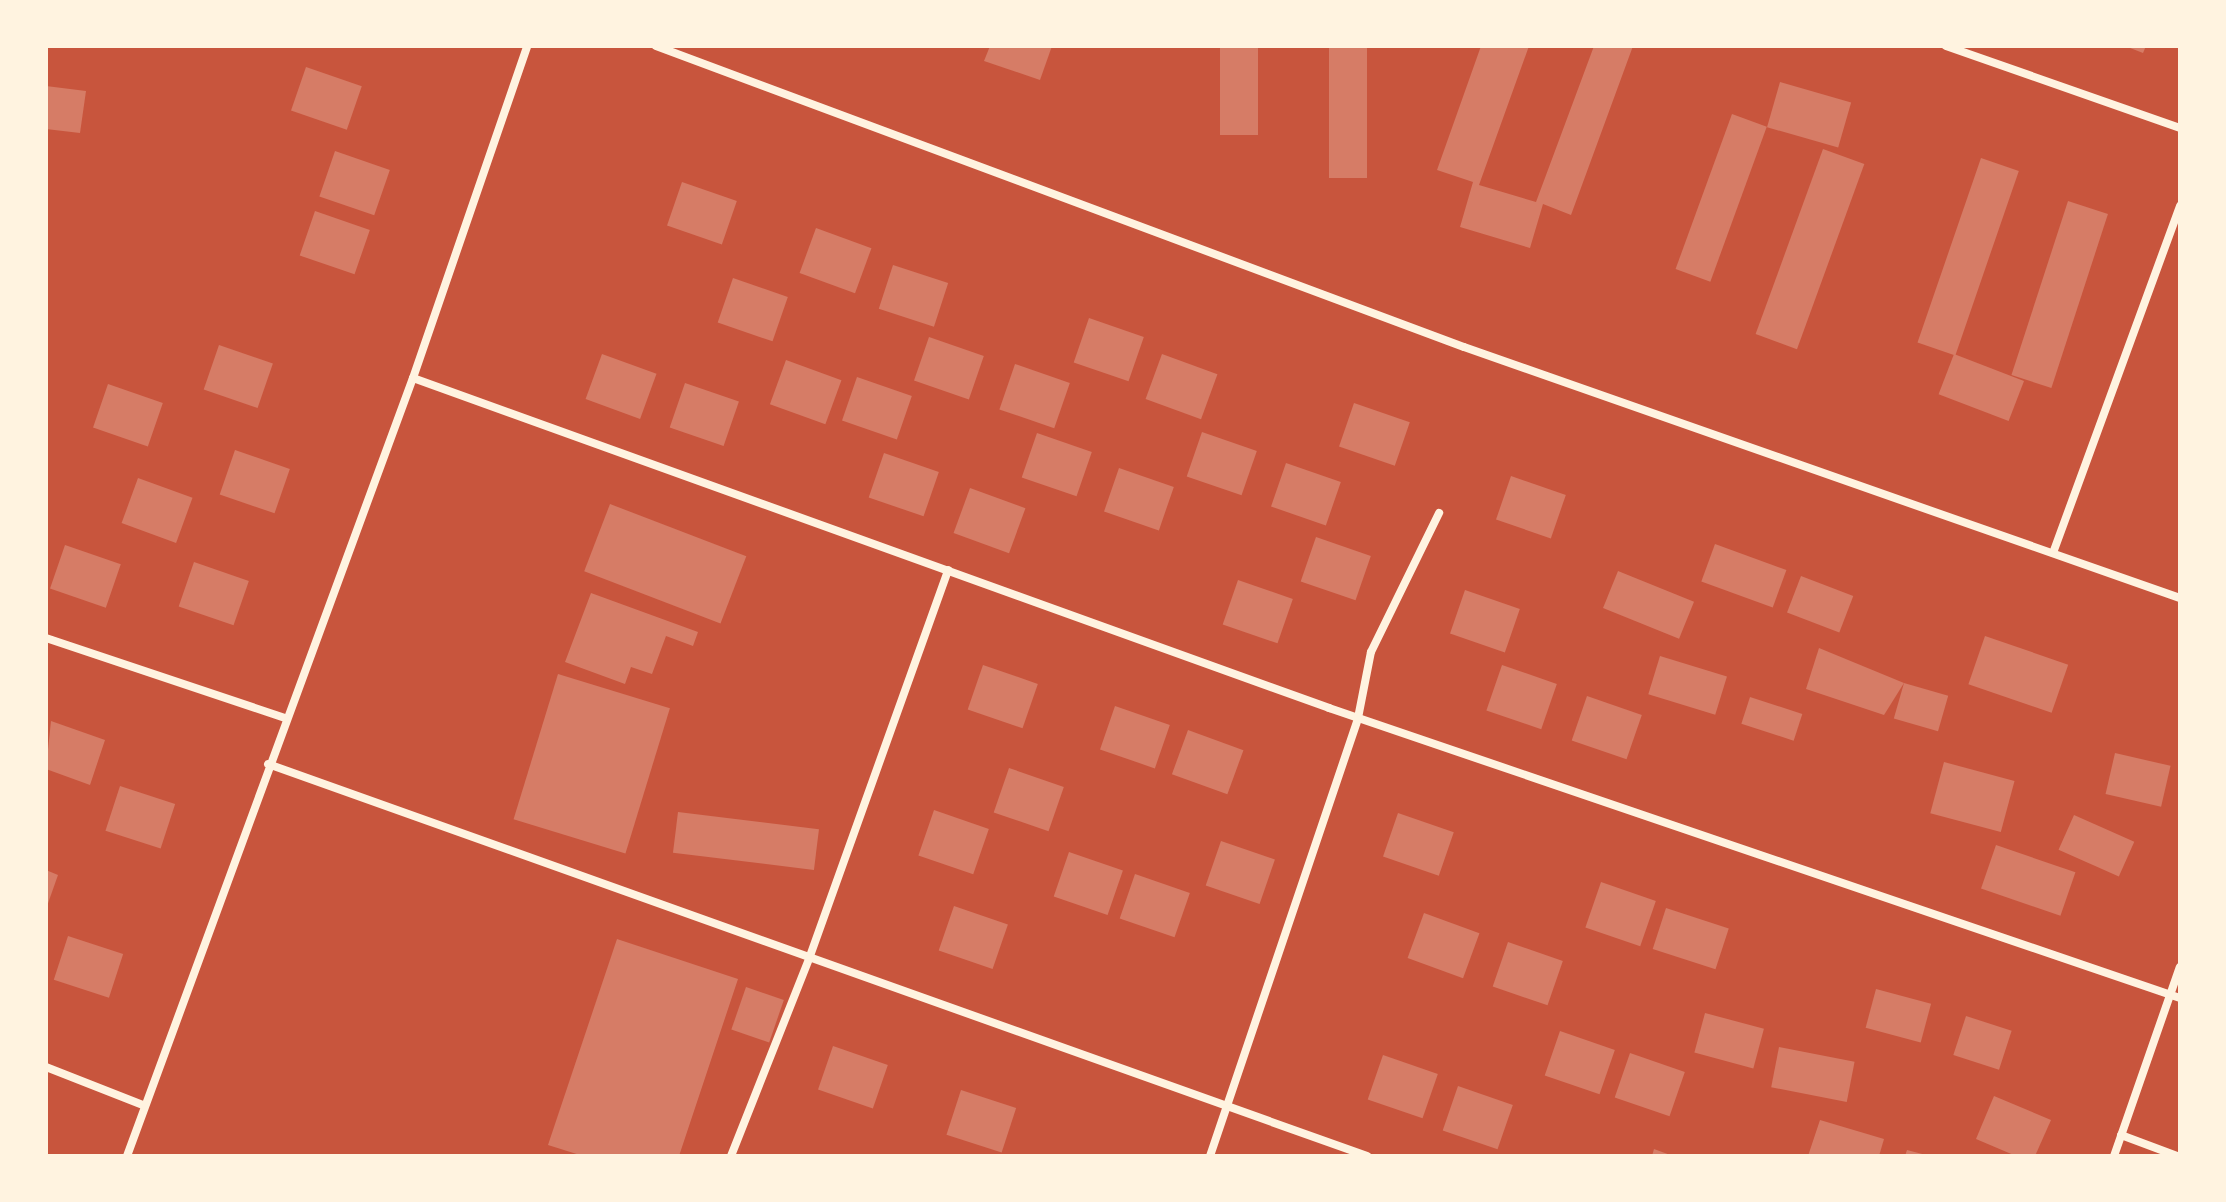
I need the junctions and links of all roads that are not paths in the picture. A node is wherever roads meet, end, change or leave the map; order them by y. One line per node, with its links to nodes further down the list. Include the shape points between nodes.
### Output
1 (527, 46): 6 (street)
2 (656, 46): 8 (street, via 1464,347)
3 (1946, 46): 4 (street)
4 (2180, 128)
5 (2180, 206): 8 (street)
6 (413, 378): 9 (street); 12 (street)
7 (1439, 513): 13 (street, via 1371,652)
8 (2053, 553): 10 (street)
9 (948, 570): 13 (street); 15 (street)
10 (2180, 598)
11 (46, 638): 12 (street)
12 (285, 718): 14 (street)
13 (1358, 718): 17 (street); 20 (street)
14 (268, 764): 15 (street); 21 (street)
15 (810, 956): 20 (street); 24 (street)
16 (2180, 967): 17 (street)
17 (2170, 994): 18 (street); 22 (street)
18 (2180, 998)
19 (46, 1067): 21 (street)
20 (1227, 1104): 25 (street); 26 (street)
21 (143, 1105): 23 (street)
22 (2121, 1135): 27 (street); 28 (street)
23 (127, 1156)
24 (731, 1156)
25 (1210, 1156)
26 (1367, 1156)
27 (2114, 1156)
28 (2177, 1156)

